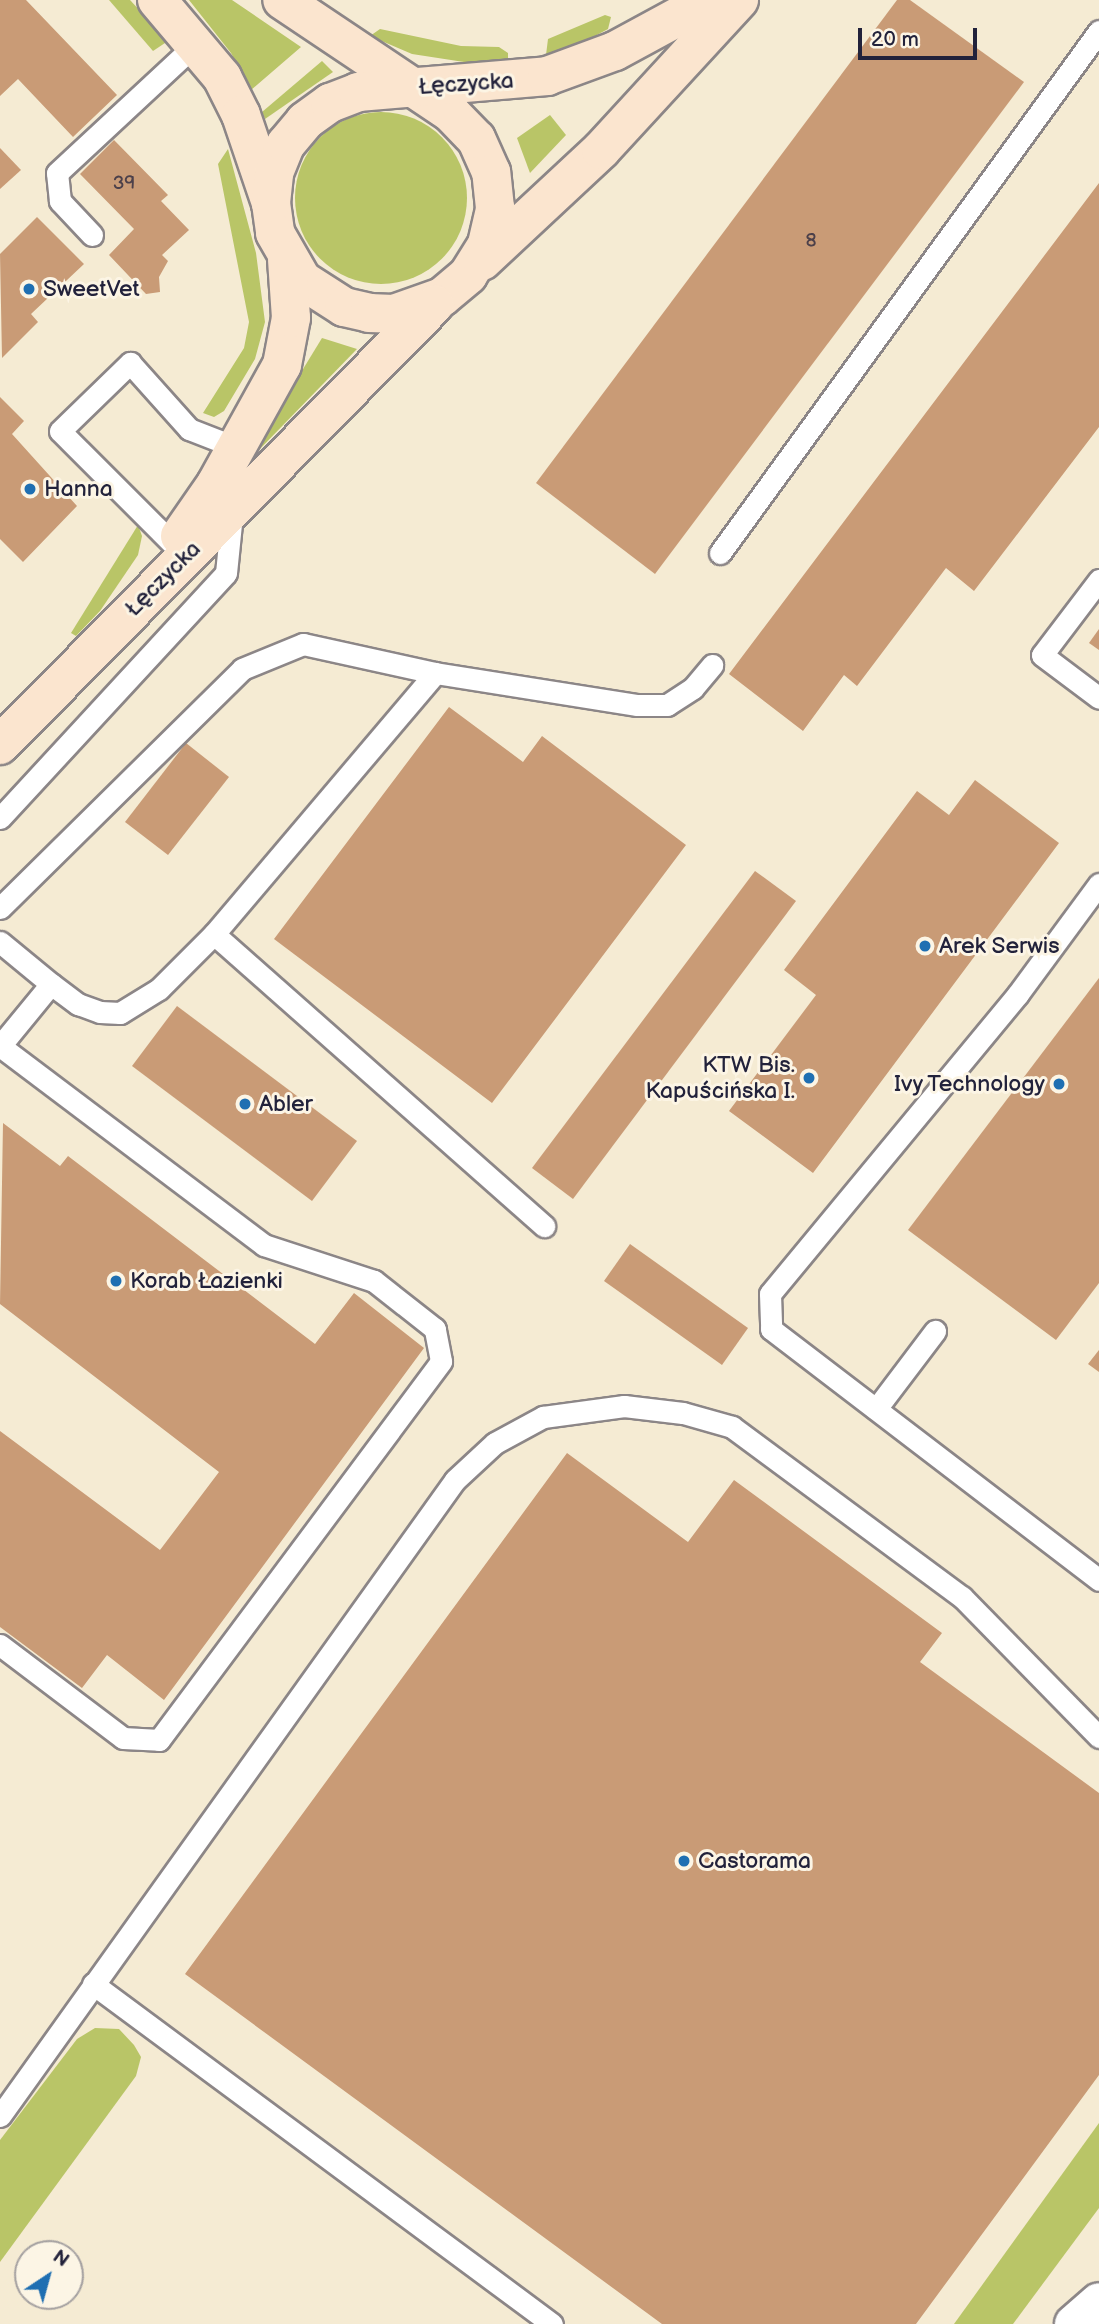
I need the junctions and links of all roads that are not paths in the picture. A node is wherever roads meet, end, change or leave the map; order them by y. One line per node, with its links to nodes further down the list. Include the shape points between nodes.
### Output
1 (157, 0): 6 (street)
2 (282, 0): 7 (street)
3 (709, 0): 7 (street, Łęczycka, via 615,51 547,76)
4 (739, 0): 11 (street, Łęczycka, via 601,150)
5 (1099, 31): 15 (lane)
6 (196, 44): 8 (street, via 222,77 242,115); 9 (lane, via 57,173 60,201)
7 (415, 87): 8 (street, Łęczycka, via 358,92 330,103 306,121 286,144 274,173); 11 (street, via 451,113 476,139 491,172 493,220 487,244)
8 (271, 203): 10 (street, via 275,233)
9 (92, 235)
10 (287, 260): 11 (street, via 302,280 344,307 394,314); 12 (street, Łęczycka, via 291,318 282,365)
11 (455, 286): 13 (street, Łęczycka)
12 (238, 448): 13 (street, Łęczycka); 14 (lane, via 189,429 130,363 60,430)
13 (225, 496): 14 (street, Łęczycka); 17 (street, Łęczycka); 22 (lane, via 226,573)
14 (174, 545): 17 (street, Łęczycka)
15 (720, 553)
16 (1099, 580): 20 (lane, via 1042,654)
17 (121, 621): 21 (street, Łęczycka)
18 (712, 665): 19 (lane, via 693,688 667,705 637,705)
19 (435, 673): 24 (lane, via 303,644 242,669); 25 (lane)
20 (1099, 698)
21 (0, 745)
22 (0, 818)
23 (1099, 884): 30 (lane, via 1018,994 770,1294 771,1329)
24 (0, 908)
25 (214, 934): 27 (lane, via 159,989 120,1013 78,1004); 28 (lane)
26 (0, 942): 27 (lane)
27 (51, 984): 32 (lane, via 0,1046 264,1245 374,1281 435,1329 441,1360 159,1740 123,1738)
28 (544, 1226)
29 (935, 1331): 30 (lane)
30 (876, 1409): 31 (lane)
31 (1099, 1580)
32 (0, 1646)
33 (1099, 1737): 34 (lane, via 962,1597 732,1427 683,1413 624,1406 543,1417 495,1443 455,1480)
34 (93, 1984): 35 (lane); 37 (lane)
35 (0, 2116)
36 (1099, 2302): 38 (street); 39 (street)
37 (552, 2324)
38 (1074, 2324)
39 (1091, 2324)

